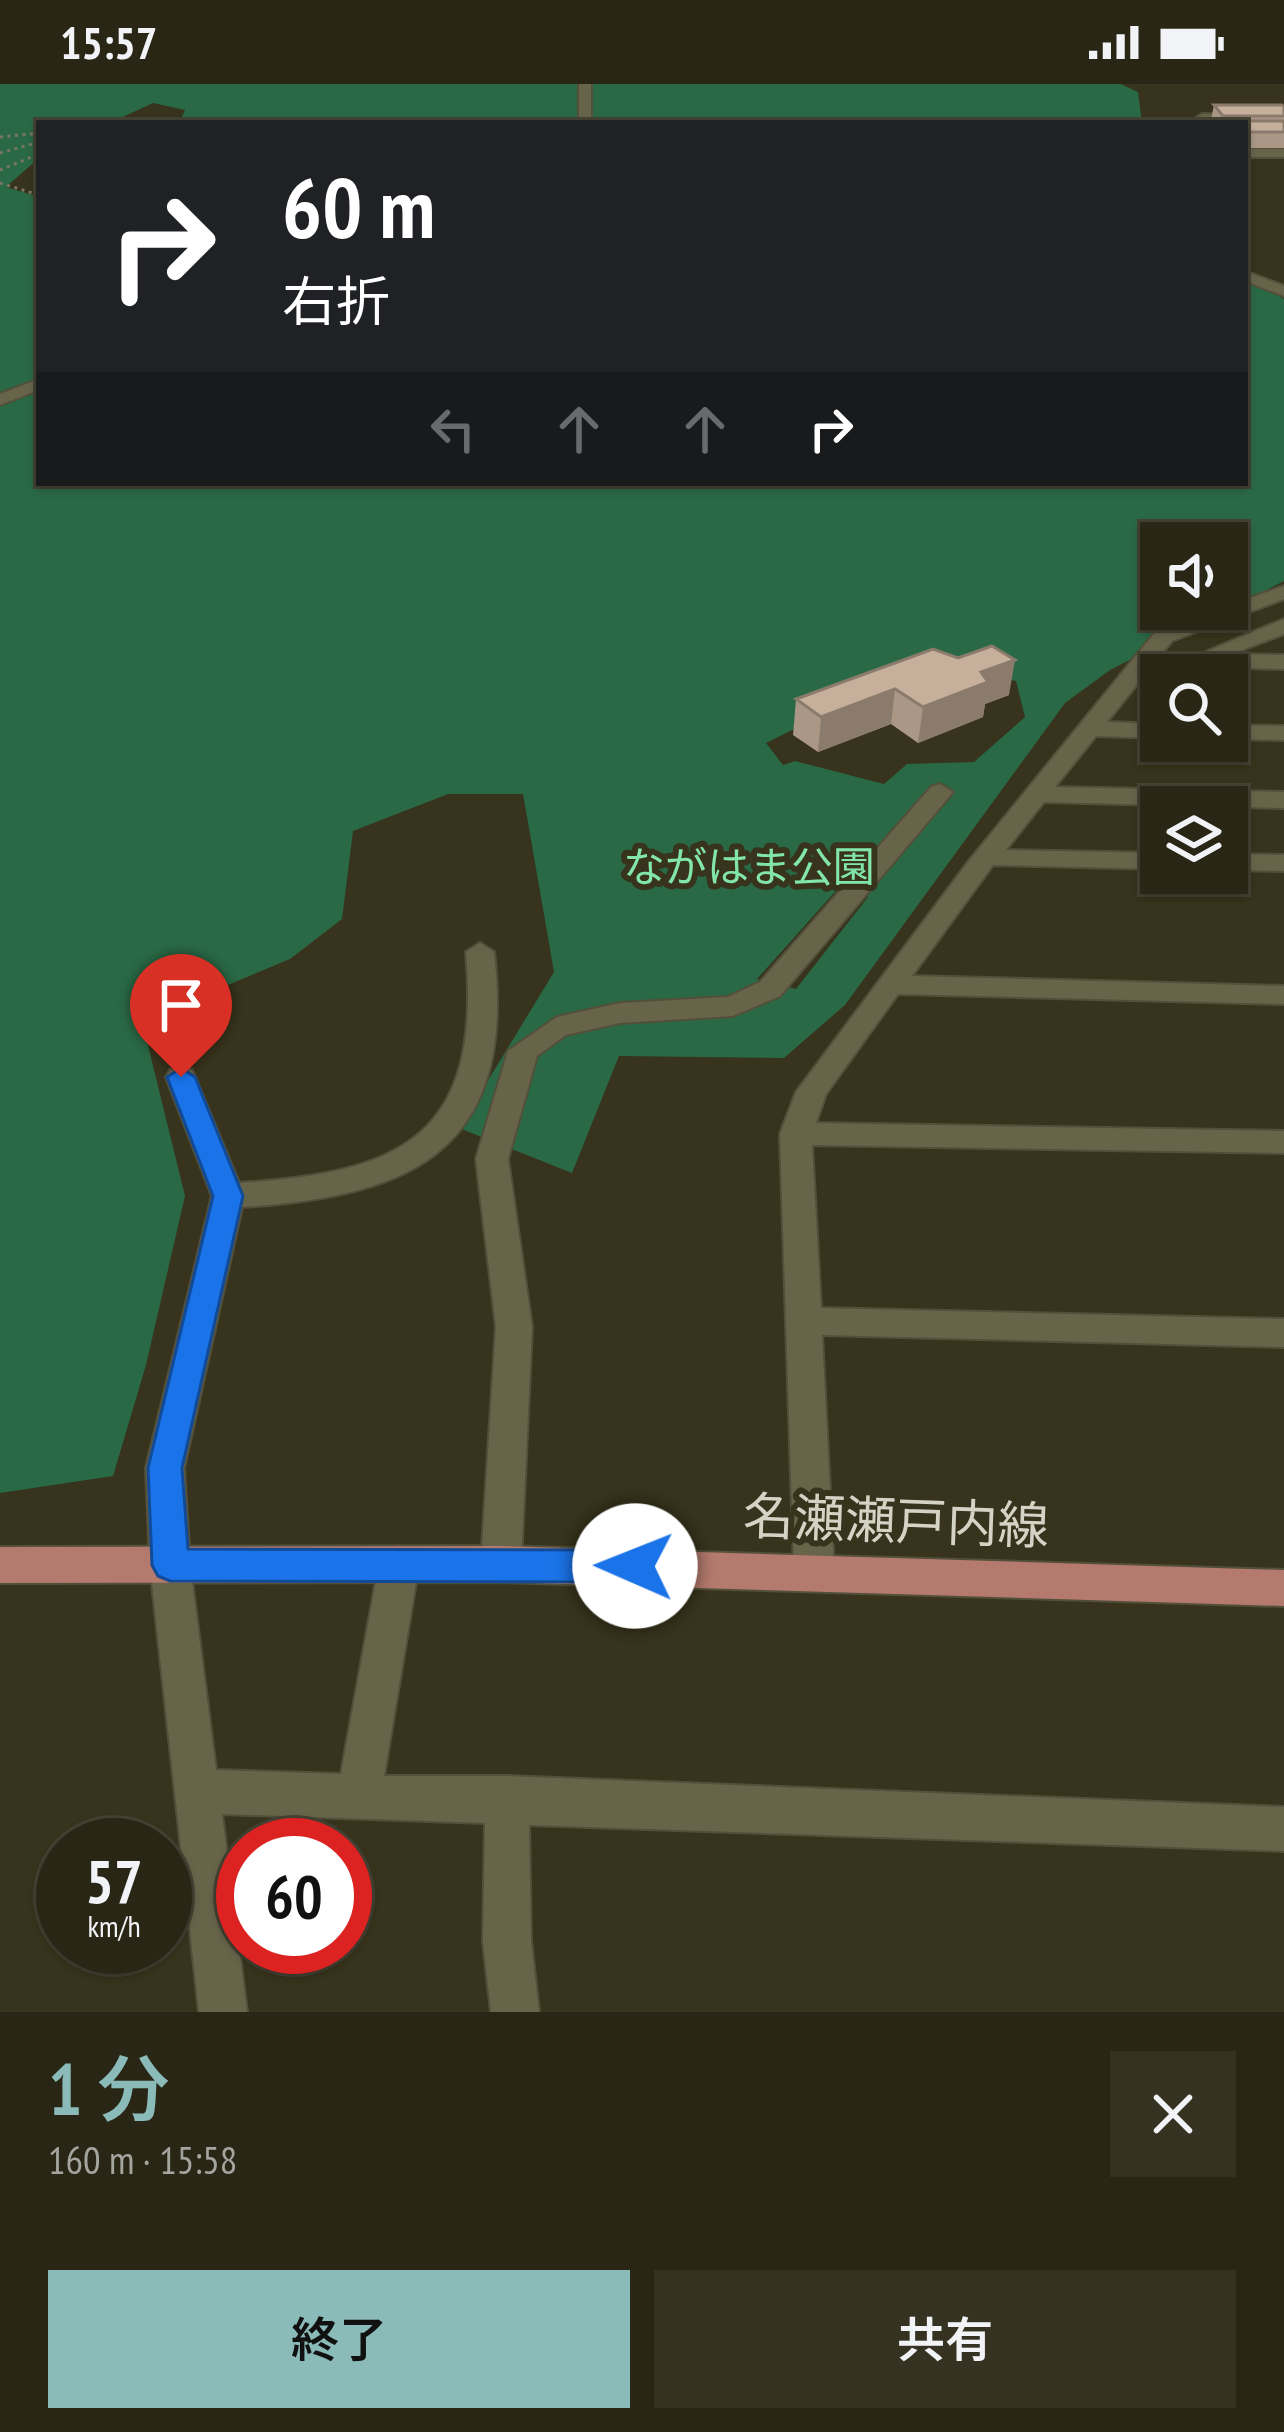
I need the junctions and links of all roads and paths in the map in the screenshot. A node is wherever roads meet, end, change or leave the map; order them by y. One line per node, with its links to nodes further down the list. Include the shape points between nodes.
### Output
1 (585, 84): 3 (street)
2 (1284, 119): 4 (street)
3 (585, 120)
4 (1203, 120)
5 (36, 133): 8 (path)
6 (1248, 135): 7 (street)
7 (1284, 136)
8 (0, 137)
9 (36, 143): 12 (path)
10 (1248, 153): 11 (street)
11 (1284, 153)
12 (0, 154)
13 (36, 155): 14 (path)
14 (0, 170)
15 (0, 183): 16 (path)
16 (36, 194)
17 (1248, 277): 18 (street)
18 (1284, 291)
19 (36, 385): 20 (street)
20 (0, 400)
21 (1284, 592): 24 (street, via 1164,636)
22 (1284, 626): 23 (street, via 1197,660)
23 (1284, 662)
24 (1130, 677): 25 (street); 28 (street)
25 (1140, 677)
26 (1248, 678): 27 (street)
27 (1284, 679)
28 (1086, 729): 29 (street); 33 (street)
29 (1140, 730)
30 (1248, 732): 31 (street)
31 (1284, 733)
32 (940, 793): 49 (street, via 770,989 733,1006 620,1013 557,1027 524,1051 492,1159 514,1328)
33 (1035, 794): 34 (street); 35 (street)
34 (1284, 800)
35 (986, 856): 36 (street); 40 (street)
36 (1140, 860)
37 (1248, 862): 38 (street)
38 (1284, 863)
39 (480, 952): 45 (street, via 477,1055 458,1106 426,1150 307,1192)
40 (895, 985): 41 (street); 43 (street, via 811,1092)
41 (1284, 995)
42 (181, 1077): 45 (street)
43 (796, 1135): 44 (street); 46 (street)
44 (1284, 1142)
45 (228, 1196): 51 (street, via 165,1468)
46 (802, 1321): 47 (street); 52 (street)
47 (1284, 1333)
48 (398, 1564): 49 (main road, 名瀬瀬戸内線); 51 (main road, 名瀬瀬戸内線); 55 (street)
49 (501, 1564): 52 (main road, 名瀬瀬戸内線)
50 (0, 1565): 51 (main road, 名瀬瀬戸内線)
51 (170, 1565): 54 (street)
52 (814, 1570): 53 (main road, 名瀬瀬戸内線)
53 (1284, 1588)
54 (196, 1791): 55 (street); 58 (street)
55 (359, 1795): 56 (street)
56 (507, 1798): 57 (street); 59 (street)
57 (1284, 1829)
58 (223, 2012)
59 (515, 2012)

